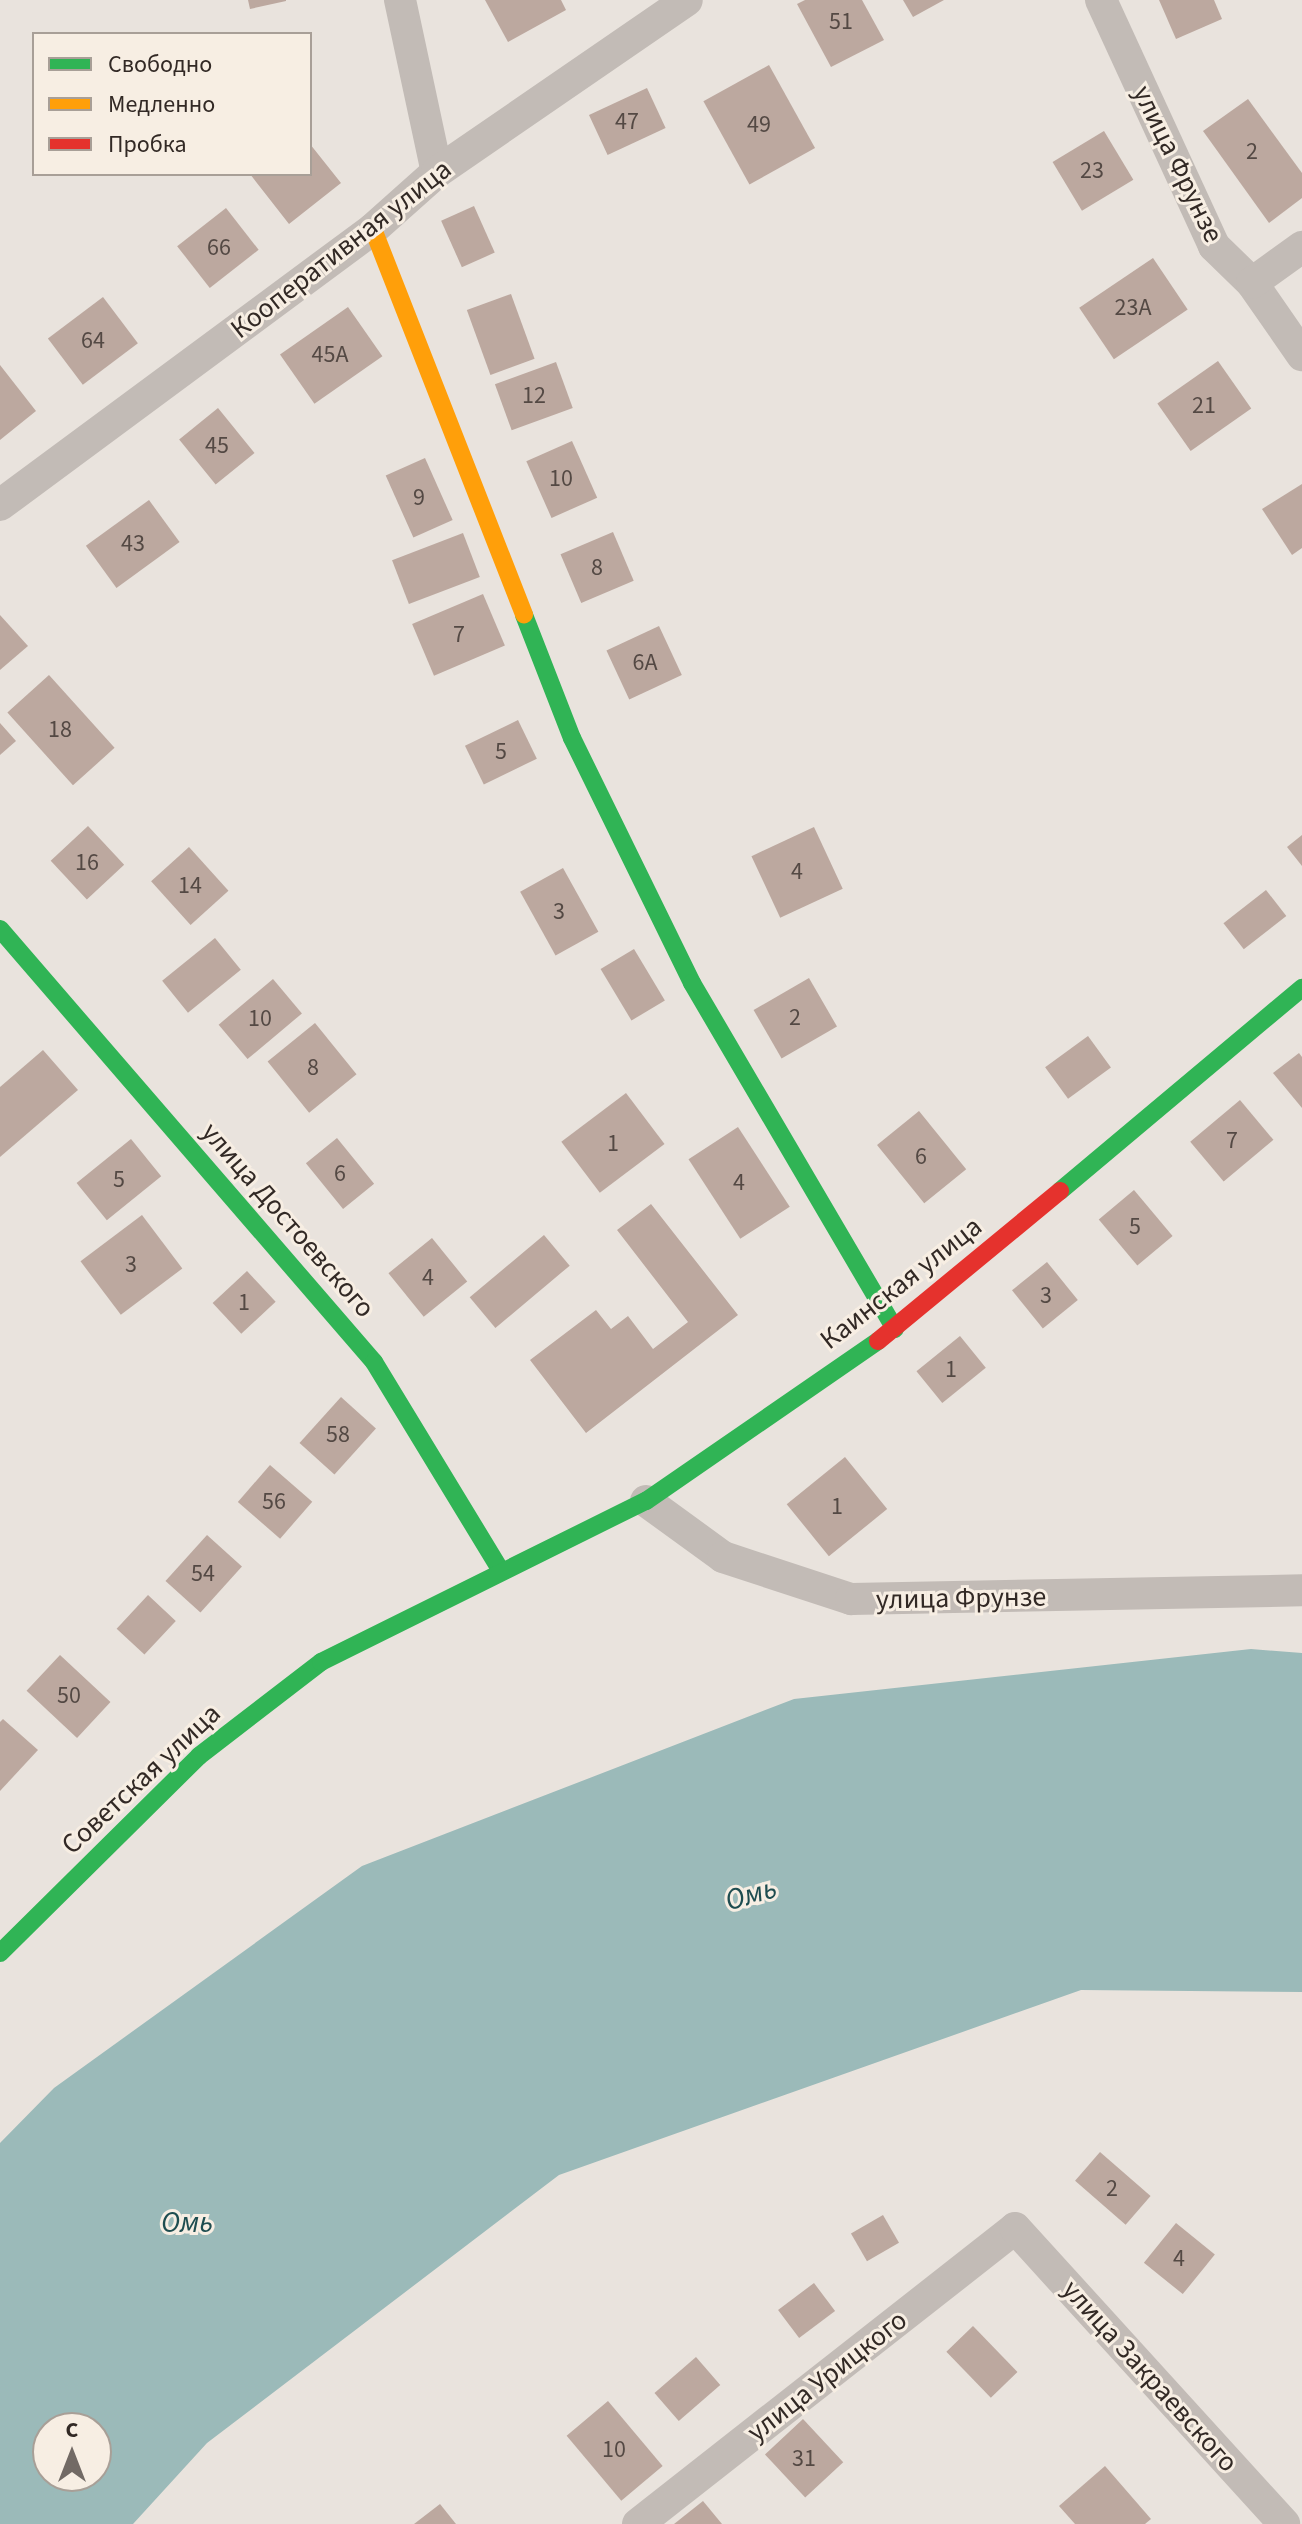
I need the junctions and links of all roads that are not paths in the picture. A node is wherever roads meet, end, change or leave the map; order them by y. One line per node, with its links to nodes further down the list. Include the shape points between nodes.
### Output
1 (400, 0): 4 (street)
2 (687, 0): 4 (street, Кооперативная улица)
3 (1101, 0): 7 (street, улица Фрунзе, via 1214,246)
4 (437, 172): 5 (street, Кооперативная улица)
5 (373, 229): 9 (street, Кооперативная улица); 12 (main road, via 572,738 692,983)
6 (1302, 247): 7 (street)
7 (1252, 283): 8 (street, улица Фрунзе)
8 (1302, 355)
9 (0, 505)
10 (0, 929): 14 (main road, улица Достоевского, via 374,1362)
11 (1302, 988): 12 (main road, Каинская улица)
12 (895, 1329): 13 (main road, Каинская улица)
13 (646, 1501): 14 (main road, Каинская улица); 15 (street, улица Фрунзе, via 723,1557 851,1599)
14 (501, 1571): 16 (main road, Советская улица, via 321,1662 199,1756)
15 (1302, 1590)
16 (0, 1953)
17 (1015, 2228): 18 (street, улица Урицкого); 19 (street, улица Закраевского)
18 (638, 2524)
19 (1284, 2524)

